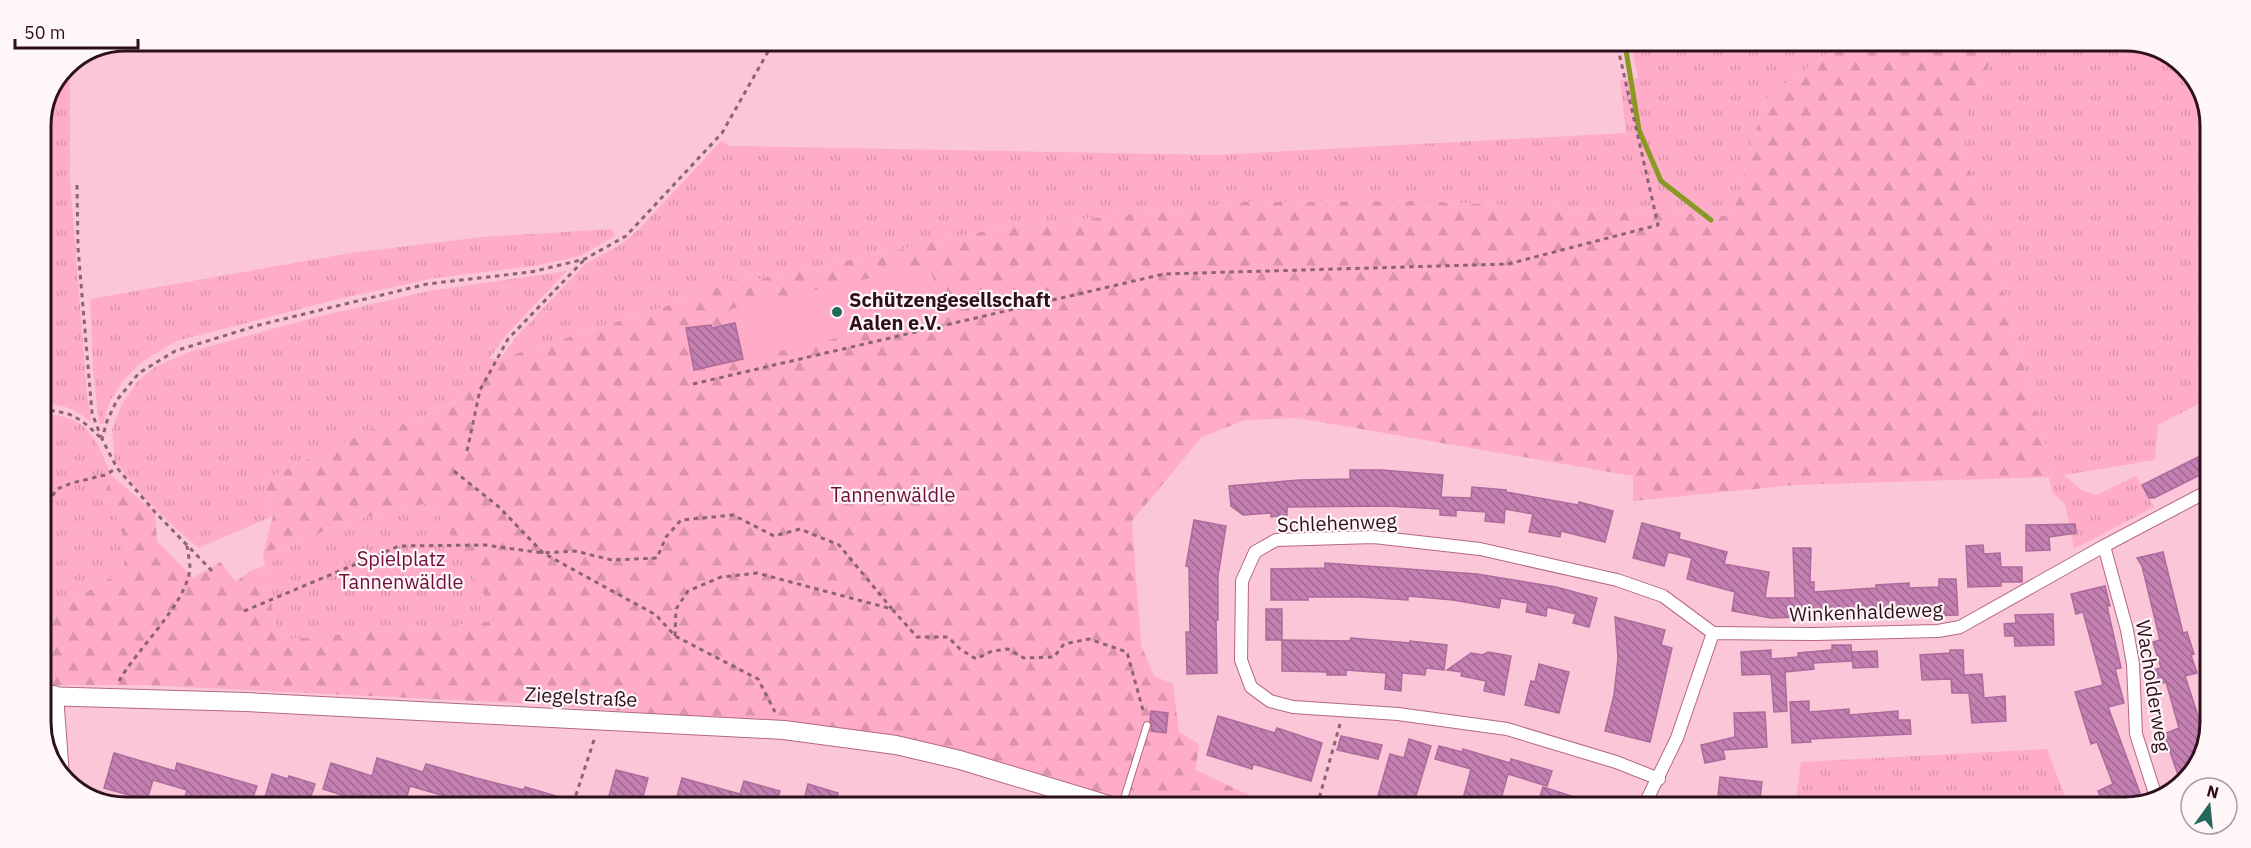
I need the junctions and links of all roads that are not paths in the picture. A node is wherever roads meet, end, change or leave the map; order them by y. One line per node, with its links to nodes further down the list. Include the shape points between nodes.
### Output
1 (2200, 494): 2 (street, Winkenhaldeweg)
2 (2104, 546): 3 (street, Winkenhaldeweg, via 1960,627 1938,632); 9 (street, Wacholderweg, via 2133,664 2136,734)
3 (1713, 633): 8 (street); 8 (street, Schlehenweg, via 1663,596 1617,580 1480,549 1374,537 1276,540 1255,552 1242,582 1241,660 1251,687 1270,701 1293,707 1398,714 1507,729)
4 (51, 696): 10 (main road, Ziegelstraße, via 246,702 784,730 896,745)
5 (51, 721): 7 (main road)
6 (1147, 725): 11 (lane)
7 (55, 746)
8 (1659, 779): 12 (street)
9 (2154, 791)
10 (1083, 797)
11 (1124, 797)
12 (1649, 797)

